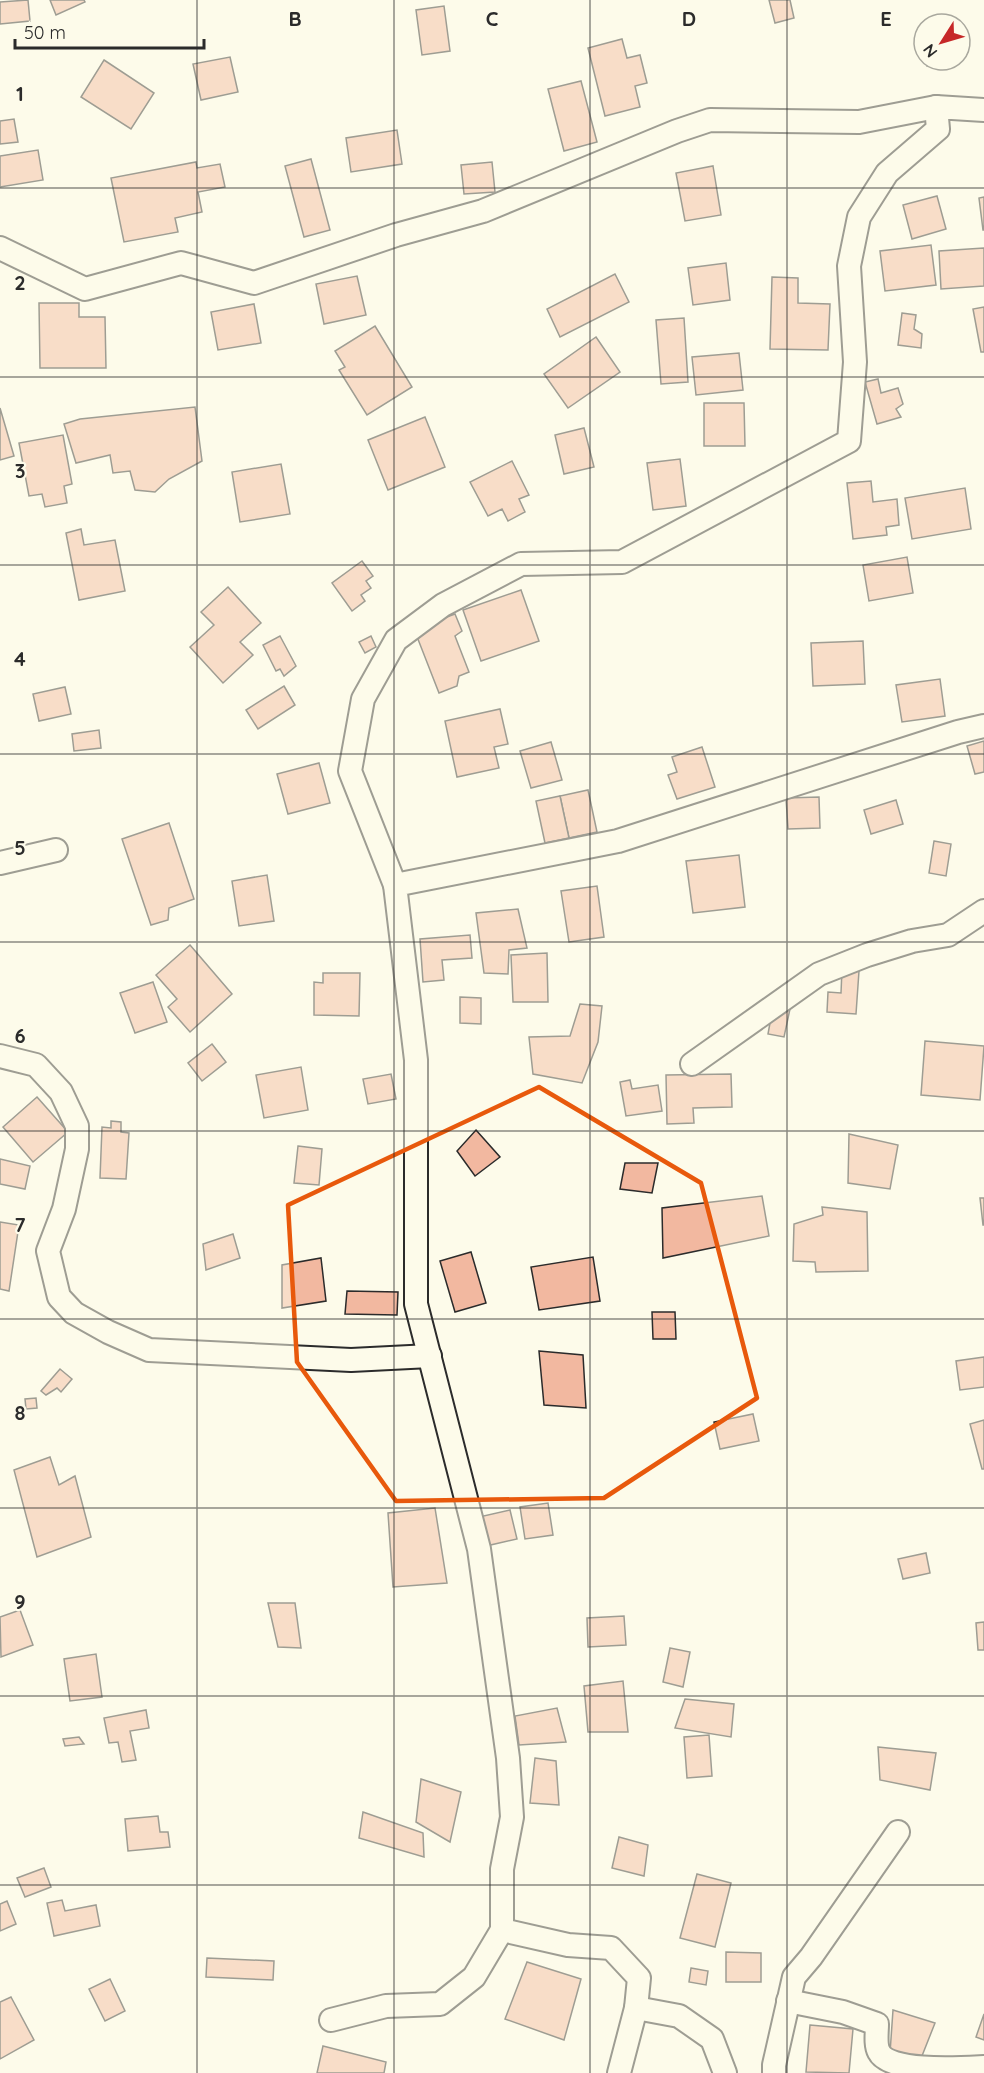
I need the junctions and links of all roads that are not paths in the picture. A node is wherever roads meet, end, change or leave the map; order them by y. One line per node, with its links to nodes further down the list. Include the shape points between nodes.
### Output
1 (936, 107): 2 (street); 3 (street, via 859,122 710,120 483,211 396,235 254,283 181,264 85,289); 7 (street, via 938,129 887,173 860,218 849,266 855,362 849,441 622,562 521,564 443,605 396,640 363,699 350,771)
2 (984, 110)
3 (0, 248)
4 (984, 726): 7 (street, via 618,841)
5 (56, 850): 6 (street)
6 (1, 861)
7 (395, 885): 11 (street, via 416,1060 416,1304)
8 (984, 911): 10 (street, via 948,935 912,941 819,974)
9 (0, 1056): 11 (street, via 36,1065 61,1092 77,1126 77,1149 64,1209 48,1251 59,1297 74,1313 149,1350 351,1360)
10 (692, 1064)
11 (429, 1356): 13 (street, via 479,1549 508,1758 512,1817 502,1869)
12 (898, 1832): 14 (street, via 794,1977)
13 (502, 1930): 15 (street, via 568,1945 611,1948 639,1978); 16 (street, via 474,1977 440,2004 386,2006)
14 (788, 2001): 17 (street, via 843,2012 877,2024 879,2052 887,2062 934,2069); 20 (street)
15 (636, 2007): 18 (street); 19 (street, via 678,2016 712,2039)
16 (331, 2020)
17 (984, 2067)
18 (619, 2073)
19 (725, 2073)
20 (774, 2073)

